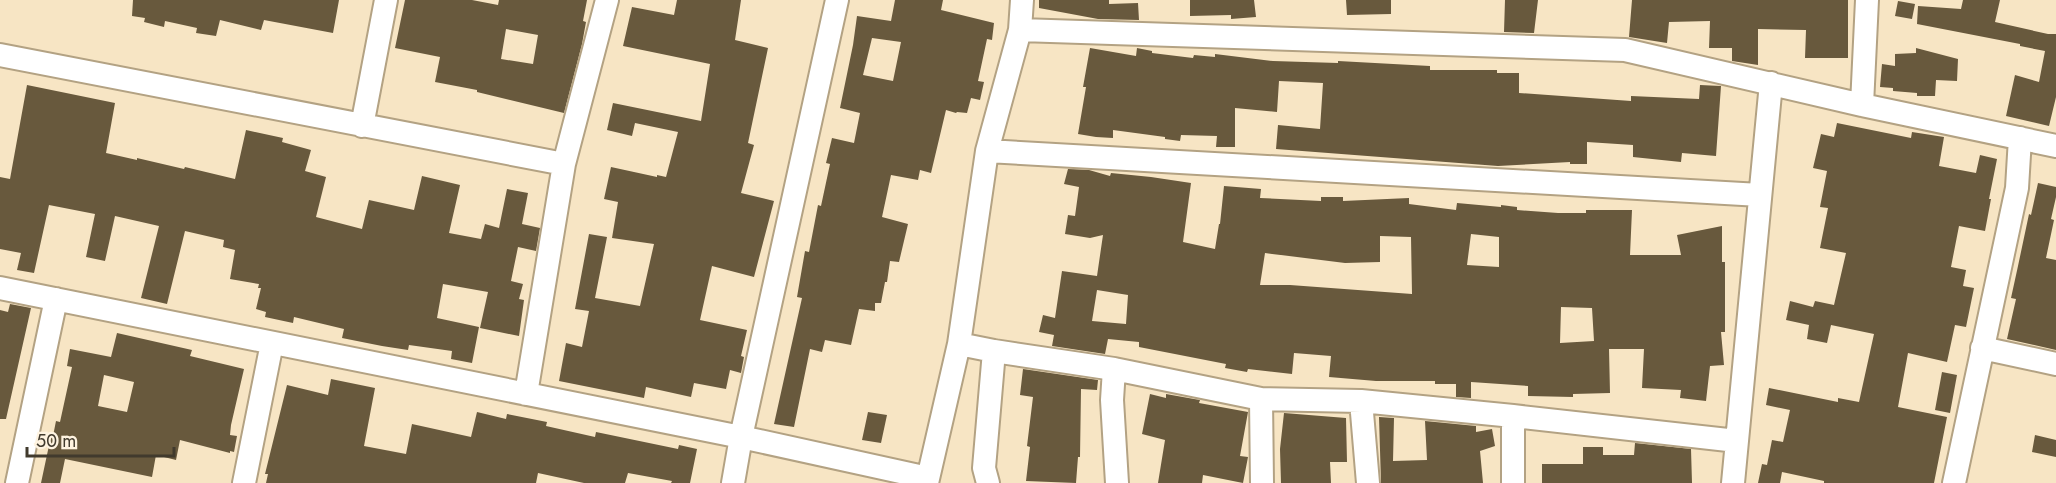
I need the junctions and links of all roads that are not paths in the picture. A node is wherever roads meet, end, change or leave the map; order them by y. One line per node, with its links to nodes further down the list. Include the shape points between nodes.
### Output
1 (386, 0): 10 (street)
2 (607, 0): 14 (street)
3 (837, 0): 28 (street)
4 (1867, 0): 9 (street)
5 (1021, 1): 6 (street)
6 (1020, 30): 8 (street, via 1625,50); 13 (street)
7 (0, 55): 10 (street)
8 (1771, 83): 9 (street); 15 (street)
9 (1862, 105): 11 (street)
10 (362, 126): 14 (street)
11 (2020, 138): 12 (street); 20 (street, via 2017,188)
12 (2056, 146)
13 (987, 151): 15 (street); 19 (street)
14 (564, 164): 24 (street)
15 (1760, 195): 29 (street)
16 (0, 288): 17 (street)
17 (56, 299): 18 (street); 31 (street)
18 (272, 343): 24 (street); 32 (street)
19 (959, 344): 21 (street); 30 (street)
20 (1982, 348): 22 (street); 40 (street)
21 (994, 351): 23 (street); 34 (street, via 984,468)
22 (2056, 364)
23 (1114, 369): 25 (street); 35 (street)
24 (526, 394): 28 (street)
25 (1261, 399): 26 (street); 36 (street)
26 (1360, 401): 27 (street); 37 (street)
27 (1513, 416): 29 (street); 38 (street)
28 (741, 437): 30 (street); 33 (street)
29 (1737, 441): 39 (street)
30 (928, 481)
31 (17, 483)
32 (244, 483)
33 (733, 483)
34 (988, 483)
35 (1117, 483)
36 (1262, 483)
37 (1368, 483)
38 (1513, 483)
39 (1733, 483)
40 (1954, 483)

